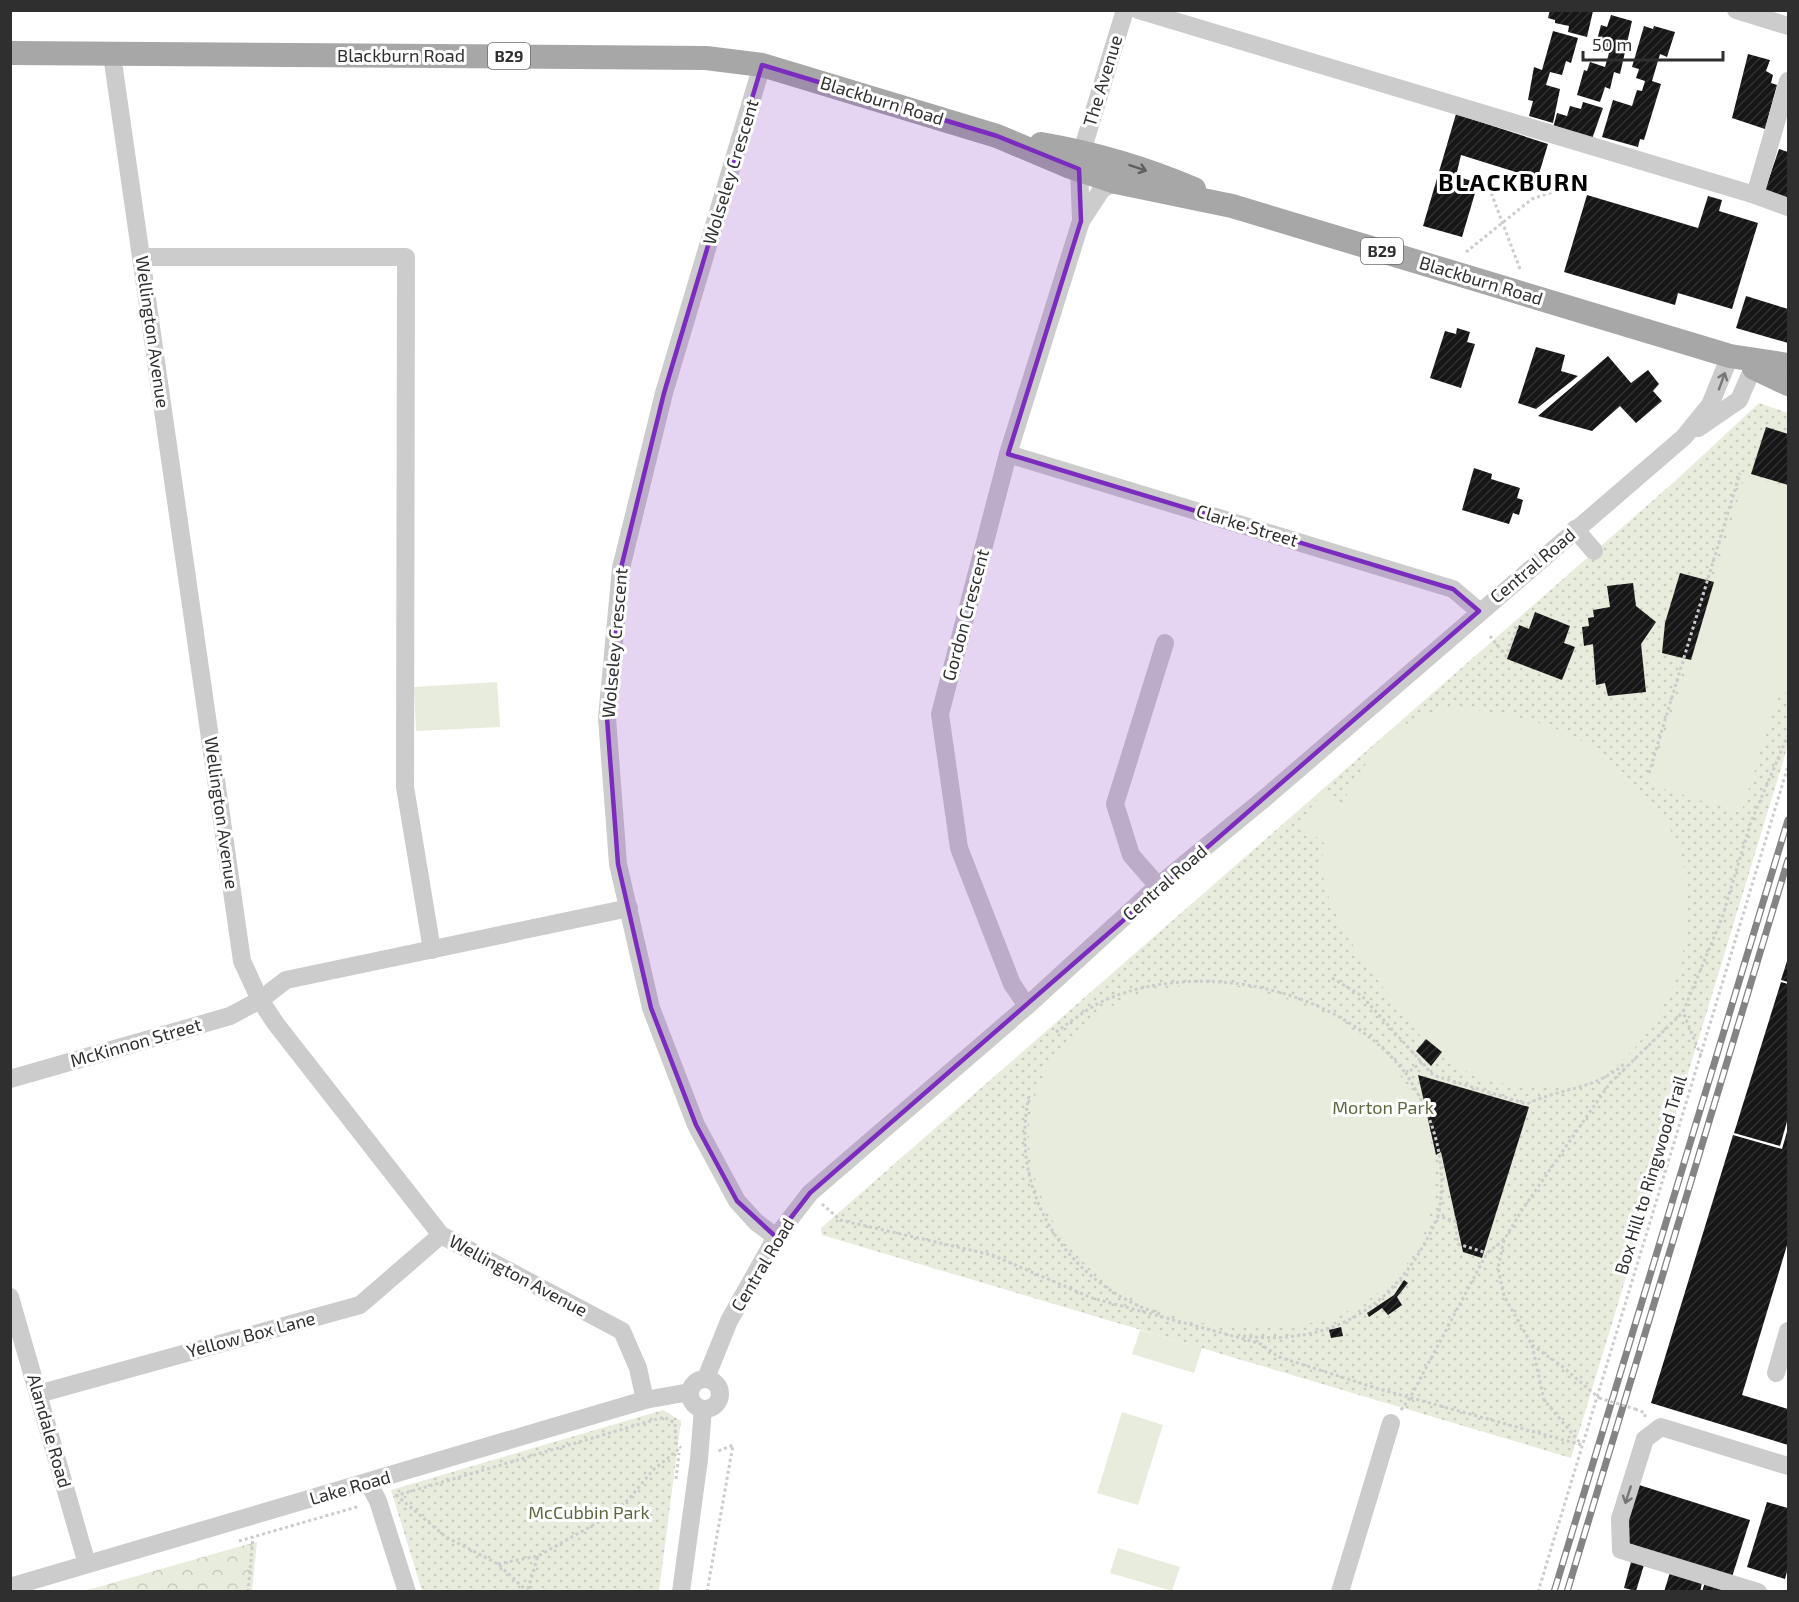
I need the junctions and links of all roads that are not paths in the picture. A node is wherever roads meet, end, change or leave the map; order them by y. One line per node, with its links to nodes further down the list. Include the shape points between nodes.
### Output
1 (1125, 10): 10 (street, The Avenue)
2 (1138, 10): 12 (street)
3 (1736, 10): 4 (street)
4 (1762, 14): 5 (street)
5 (1788, 26)
6 (10, 53): 7 (main road, Blackburn Road / B29)
7 (112, 55): 8 (main road, Blackburn Road / B29, via 706,58); 16 (street, Wellington Avenue)
8 (762, 65): 10 (main road, Blackburn Road / B29, via 998,136); 27 (street, Wolseley Crescent, via 664,393 621,567 607,718 618,864)
9 (1788, 81): 12 (street)
10 (1080, 165): 11 (main road, Blackburn Road / B29); 13 (main road, Blackburn Road / B29, one-way to 13, via 1165,177); 15 (street, Gordon Crescent)
11 (1116, 182): 13 (main road, Blackburn Road / B29); 15 (street, Gordon Crescent, via 1102,189)
12 (1755, 195): 14 (street)
13 (1232, 206): 17 (main road, Blackburn Road / B29)
14 (1788, 207)
15 (1081, 221): 21 (street, Gordon Crescent)
16 (141, 257): 28 (street, via 406,257 405,787); 29 (street, Wellington Avenue, via 242,961)
17 (1744, 361): 18 (main road, Blackburn Road / B29); 19 (main road, Blackburn Road / B29); 20 (street, Central Road, one-way to 17); 20 (street, Central Road, via 1739,400)
18 (1788, 365)
19 (1788, 384)
20 (1684, 437): 22 (street, Central Road)
21 (1008, 454): 24 (street, Clarke Street, via 1453,589); 30 (street, Gordon Crescent, via 940,714 959,848 1012,984)
22 (1575, 530): 23 (street); 24 (street, Central Road)
23 (1594, 551)
24 (1479, 611): 26 (street, Central Road)
25 (1165, 643): 26 (street, via 1115,804 1131,855)
26 (1158, 886): 30 (street, Central Road)
27 (629, 908): 28 (street, McKinnon Street); 33 (street, Wolseley Crescent, via 651,1008 696,1125 737,1201)
28 (432, 950): 29 (street, McKinnon Street, via 286,980)
29 (260, 1000): 31 (street, McKinnon Street, via 230,1016); 32 (street, Wellington Avenue)
30 (1027, 1006): 33 (street, Central Road, via 810,1193)
31 (10, 1079)
32 (441, 1235): 39 (street, Yellow Box Lane, via 360,1305); 40 (street, Wellington Avenue, via 622,1331 638,1368)
33 (776, 1237): 37 (street, Central Road, via 729,1321)
34 (10, 1297): 39 (street, Alandale Road)
35 (1788, 1331): 36 (street)
36 (1776, 1373)
37 (706, 1378): 38 (street, via 695,1382); 41 (street, via 716,1383 720,1398 714,1407)
38 (690, 1392): 40 (street, Lake Road); 41 (street, via 693,1404)
39 (38, 1394): 45 (street, Alandale Road)
40 (645, 1400): 44 (street, Lake Road)
41 (703, 1409): 48 (street)
42 (1391, 1423): 49 (street)
43 (1788, 1466): 50 (street, one-way to 50, via 1661,1427 1645,1439 1620,1519 1621,1550)
44 (368, 1482): 45 (street, Lake Road); 47 (street, via 378,1501)
45 (87, 1564): 46 (street, Lake Road)
46 (10, 1587)
47 (406, 1592)
48 (681, 1592)
49 (1340, 1592)
50 (1758, 1592)

